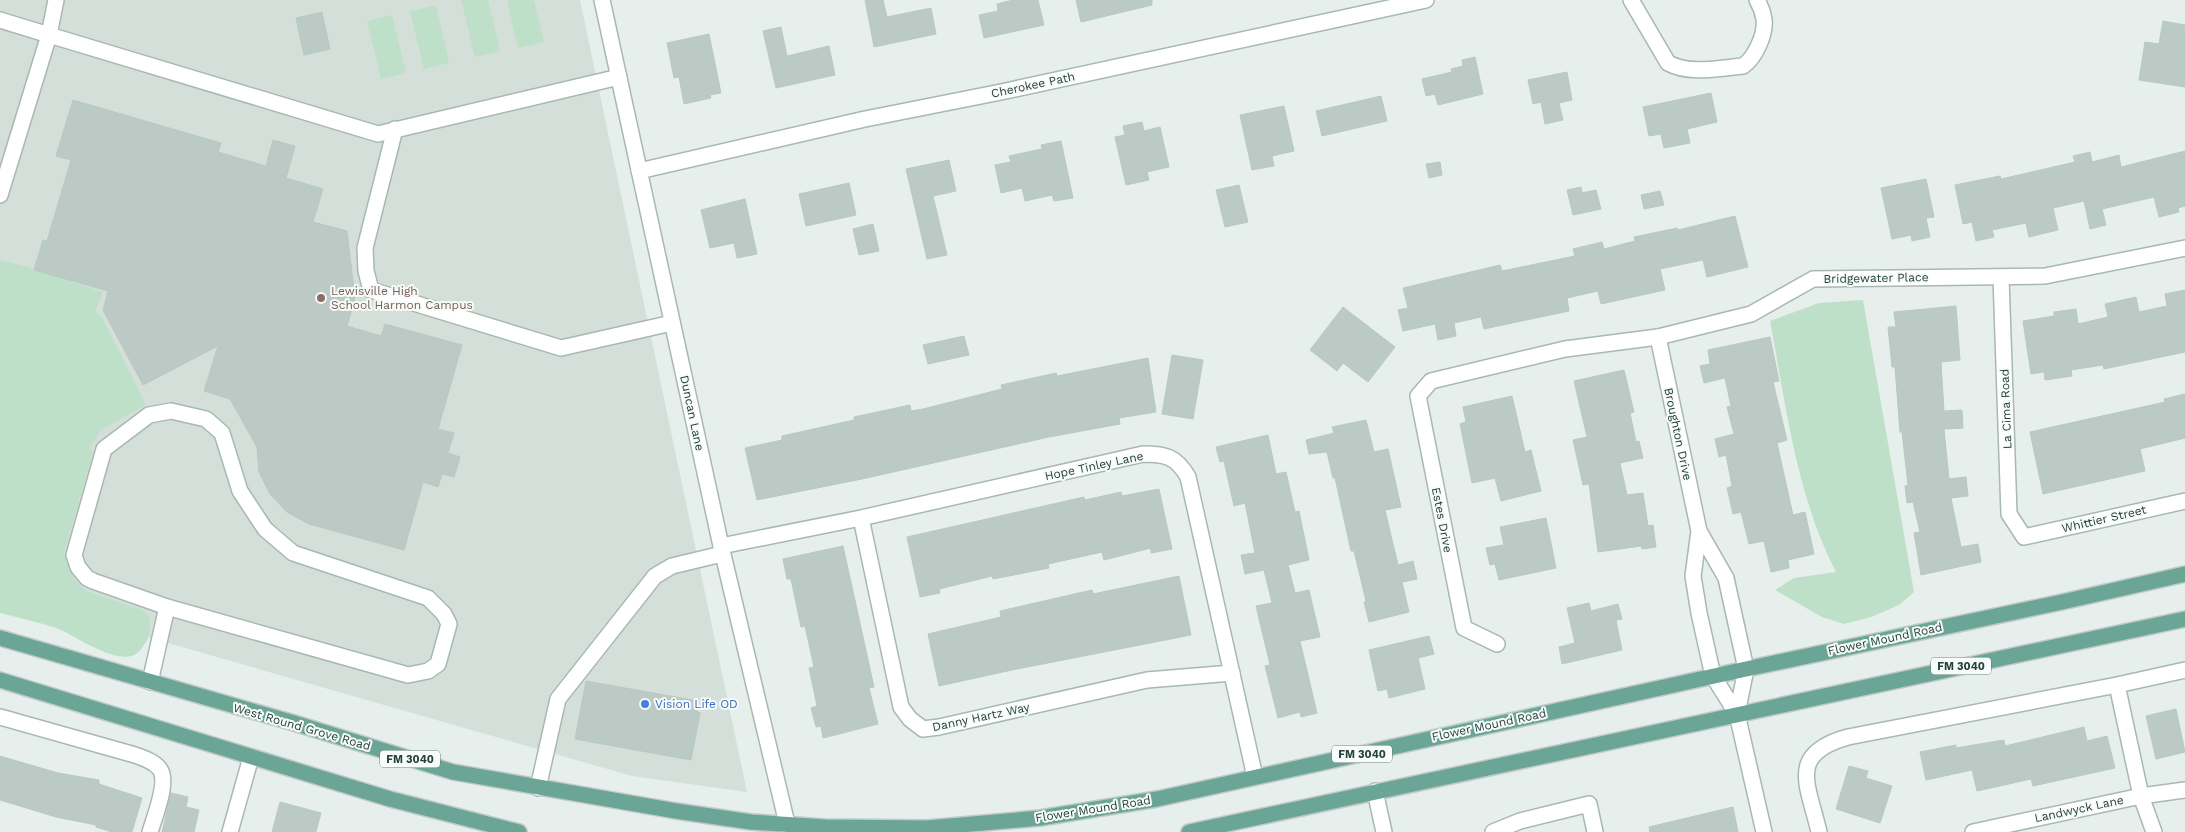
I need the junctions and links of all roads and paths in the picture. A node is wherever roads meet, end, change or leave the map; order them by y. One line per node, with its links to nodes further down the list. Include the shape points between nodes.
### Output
1 (56, 0): 7 (street)
2 (602, 0): 8 (street, Duncan Lane)
3 (1426, 0): 10 (street, Cherokee Path, via 865,119)
4 (1631, 0): 5 (street, via 1668,63 1693,70 1743,66 1750,62 1763,34 1764,19)
5 (1757, 0)
6 (0, 20): 7 (street)
7 (49, 35): 9 (street, via 378,134); 11 (street)
8 (619, 77): 9 (street); 10 (street, Duncan Lane)
9 (396, 129): 14 (street, via 365,248 371,290 561,348)
10 (639, 171): 14 (street, Duncan Lane)
11 (0, 195)
12 (2185, 248): 13 (street, Bridgewater Place, via 2045,276)
13 (2001, 276): 15 (street, Bridgewater Place, via 1813,279 1751,314); 20 (street, La Cima Road, via 2009,514)
14 (672, 323): 21 (street, Duncan Lane)
15 (1658, 337): 16 (street, Bridgewater Place, via 1564,349); 19 (street, Broughton Drive)
16 (1432, 381): 26 (street, Estes Drive, via 1418,396 1464,628)
17 (2185, 501): 20 (street, Whittier Street)
18 (861, 518): 21 (street, Hope Tinley Lane); 29 (street, Danny Hartz Way, via 901,707 923,729 1146,680); 29 (street, Hope Tinley Lane, via 1143,454 1164,454 1182,467 1188,477)
19 (1698, 531): 27 (street, Broughton Drive, via 1726,578); 30 (street, Broughton Drive, via 1693,576)
20 (2024, 537)
21 (722, 550): 38 (street, Hope Tinley Lane, via 672,566 655,576 564,691 558,699); 43 (street, Duncan Lane)
22 (2185, 574): 27 (main road, Flower Mound Road / FM 3040)
23 (167, 607): 23 (street, via 408,675 428,671 438,664 448,624 444,614 428,598 293,552 265,529 240,491 222,432 206,419 171,411 149,415 104,449 74,555 87,578); 32 (street)
24 (2185, 619): 34 (main road, FM 3040)
25 (0, 638): 32 (main road, West Round Grove Road / FM 3040)
26 (1497, 644)
27 (1746, 668): 30 (main road, Flower Mound Road / FM 3040); 34 (street, Broughton Drive)
28 (2185, 670): 33 (street)
29 (1232, 673): 37 (street, Hope Tinley Lane)
30 (1713, 676): 34 (street, Broughton Drive); 37 (main road, Flower Mound Road / FM 3040)
31 (0, 680): 36 (main road)
32 (150, 682): 38 (main road, West Round Grove Road / FM 3040, via 453,772)
33 (2117, 685): 41 (street); 52 (street, via 1830,742 1811,756 1806,768)
34 (1737, 714): 40 (main road, FM 3040); 51 (street)
35 (0, 716): 45 (street, via 135,755 161,769 163,780)
36 (251, 757): 44 (main road, via 390,799); 46 (street)
37 (1255, 777): 43 (main road, Flower Mound Road / FM 3040, via 1157,799 1008,822 927,828)
38 (538, 788): 43 (main road, West Round Grove Road / FM 3040)
39 (2185, 790): 41 (street, Landwyck Lane)
40 (1375, 791): 47 (main road, FM 3040); 48 (street)
41 (2141, 796): 42 (street, Landwyck Lane); 54 (street)
42 (2031, 826): 53 (street, Landwyck Lane)
43 (788, 828)
44 (514, 831)
45 (150, 832)
46 (230, 832)
47 (1189, 832)
48 (1384, 832)
49 (1493, 832): 50 (street, via 1520,821 1589,804)
50 (1595, 832)
51 (1764, 832)
52 (1819, 832)
53 (1974, 832)
54 (2154, 832)

